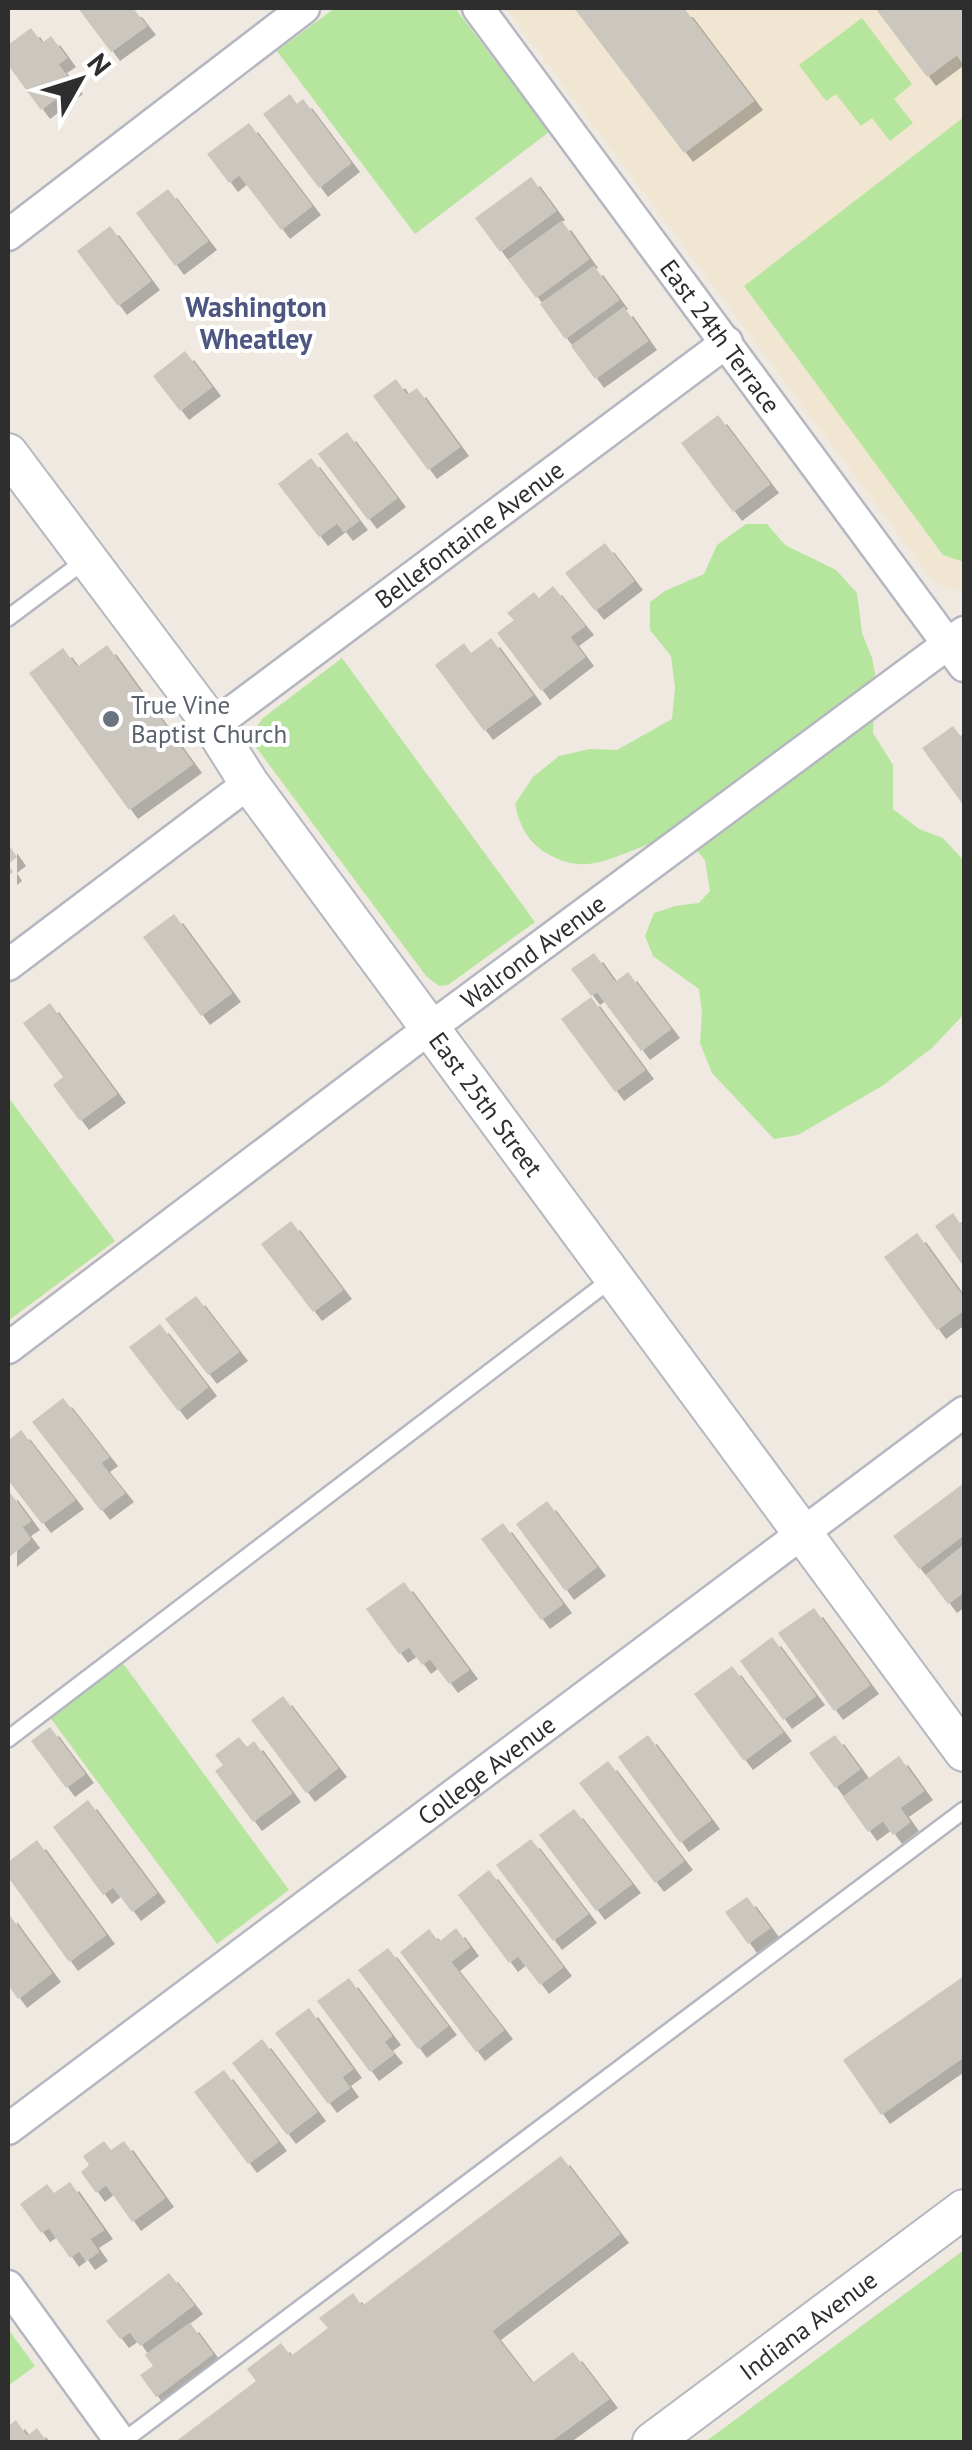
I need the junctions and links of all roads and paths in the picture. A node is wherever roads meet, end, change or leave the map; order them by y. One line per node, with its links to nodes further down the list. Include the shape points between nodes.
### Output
1 (304, 8): 3 (street)
2 (478, 8): 4 (street, East 24th Terrace)
3 (8, 235)
4 (727, 342): 8 (street, East 24th Terrace); 9 (street, Bellefontaine Avenue)
5 (8, 453): 6 (street, East 25th Street)
6 (87, 558): 7 (lane); 9 (street, East 25th Street)
7 (8, 618)
8 (959, 647): 12 (street, Walrond Avenue)
9 (212, 726): 10 (street, East 25th Street)
10 (249, 783): 11 (street); 12 (street, East 25th Street)
11 (8, 965)
12 (430, 1028): 13 (street, East 25th Street); 14 (street, Walrond Avenue)
13 (612, 1278): 16 (street, East 25th Street); 17 (lane)
14 (8, 1348)
15 (964, 1412): 16 (street, College Avenue)
16 (802, 1532): 18 (street, East 25th Street); 20 (street, College Avenue)
17 (8, 1738)
18 (964, 1752)
19 (964, 1810): 23 (lane)
20 (8, 2130)
21 (964, 2209): 24 (street, Indiana Avenue)
22 (8, 2286): 23 (street)
23 (121, 2442)
24 (652, 2442)

